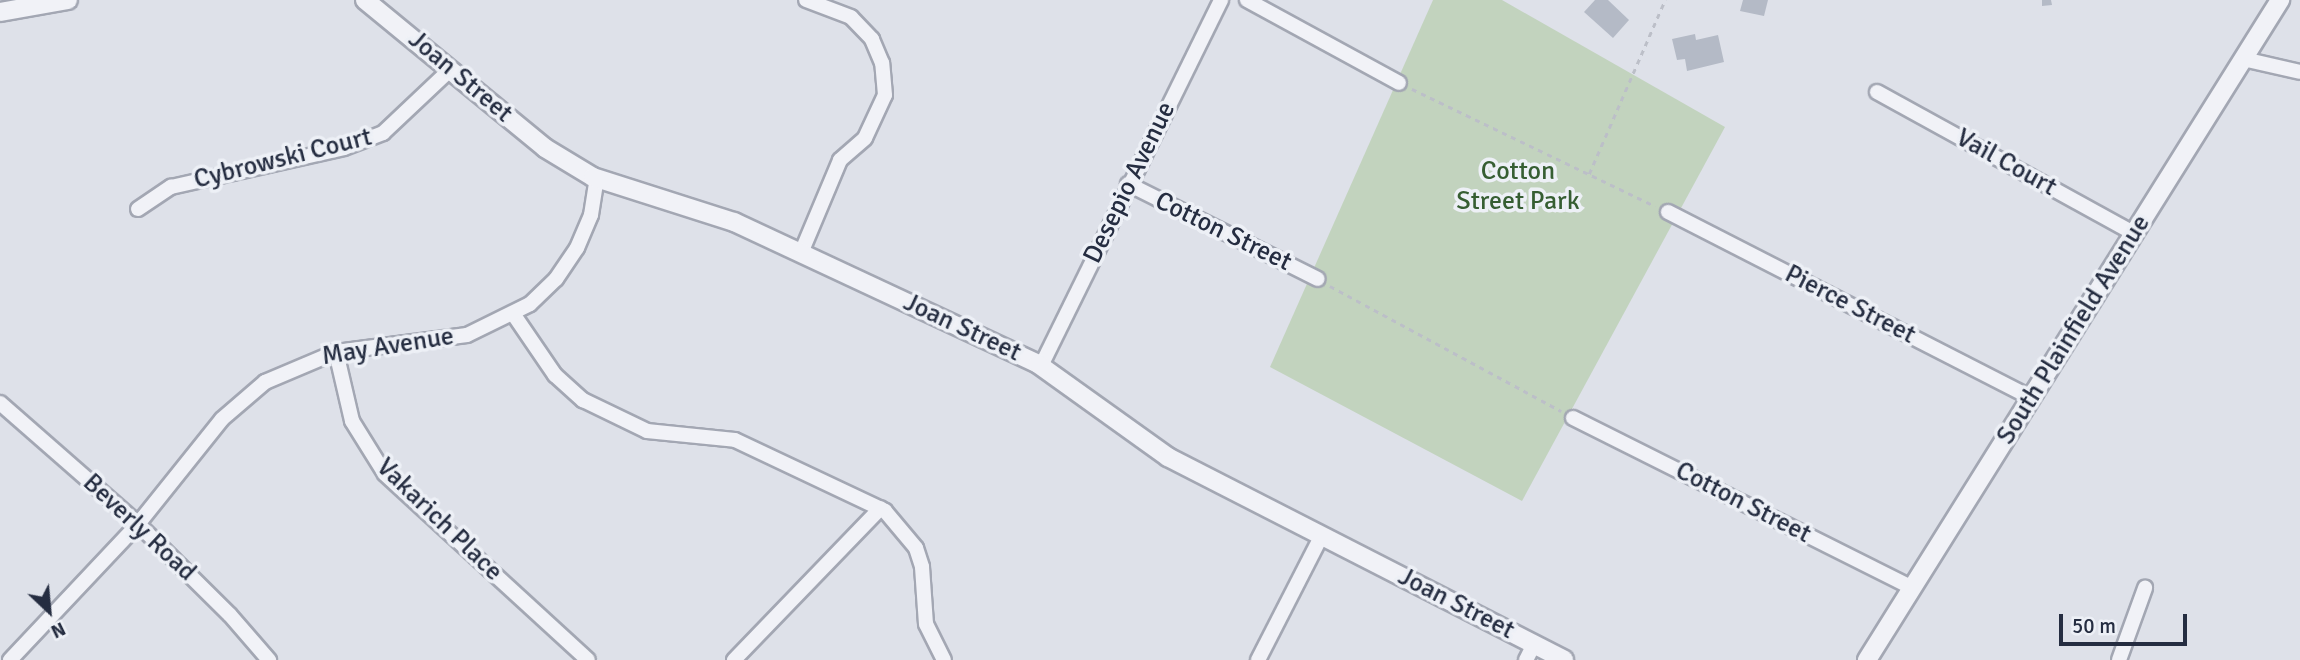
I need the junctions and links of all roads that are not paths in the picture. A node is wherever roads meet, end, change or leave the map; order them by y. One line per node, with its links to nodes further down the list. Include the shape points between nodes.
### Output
1 (68, 0): 7 (street)
2 (365, 0): 9 (street, Joan Street)
3 (806, 0): 18 (street, via 851,17 863,27 882,63 885,95 865,138 840,160)
4 (1221, 0): 14 (street, Desepio Avenue)
5 (1247, 0): 11 (street)
6 (2280, 0): 8 (street, South Plainfield Avenue)
7 (0, 12)
8 (2243, 59): 10 (street); 17 (street, South Plainfield Avenue)
9 (451, 69): 13 (street, Joan Street, via 544,148); 15 (street, Cybrowski Court, via 383,133 344,148 171,187)
10 (2300, 72)
11 (1399, 83)
12 (1877, 92): 17 (street, Vail Court)
13 (597, 178): 18 (street, Joan Street, via 734,222); 20 (street, May Avenue, via 588,223 568,264 544,292)
14 (1128, 184): 19 (street, Cotton Street); 22 (street, Desepio Avenue)
15 (138, 209)
16 (1668, 212): 23 (street, Pierce Street)
17 (2134, 233): 23 (street, South Plainfield Avenue)
18 (801, 253): 22 (street, Joan Street)
19 (1318, 279)
20 (514, 315): 21 (street, May Avenue, via 467,335); 26 (street, via 555,375 583,400 647,431 735,440)
21 (336, 352): 27 (street, May Avenue, via 286,370 246,397 222,419); 34 (street, Vakarich Place, via 352,421 385,474)
22 (1041, 366): 28 (street, Joan Street, via 1168,457)
23 (2031, 398): 30 (street, South Plainfield Avenue)
24 (0, 404): 27 (street, Beverly Road)
25 (1573, 418): 30 (street, Cotton Street)
26 (881, 508): 35 (street); 36 (street, via 916,548 926,624)
27 (138, 524): 32 (street, May Avenue); 33 (street, Beverly Road)
28 (1322, 535): 31 (street, Joan Street); 37 (street)
29 (2145, 588): 40 (street)
30 (1912, 589): 39 (street, South Plainfield Avenue)
31 (1530, 652): 38 (street, Joan Street)
32 (10, 660)
33 (269, 660)
34 (588, 660)
35 (734, 660)
36 (944, 660)
37 (1258, 660)
38 (1564, 660)
39 (1867, 660)
40 (2119, 660)

